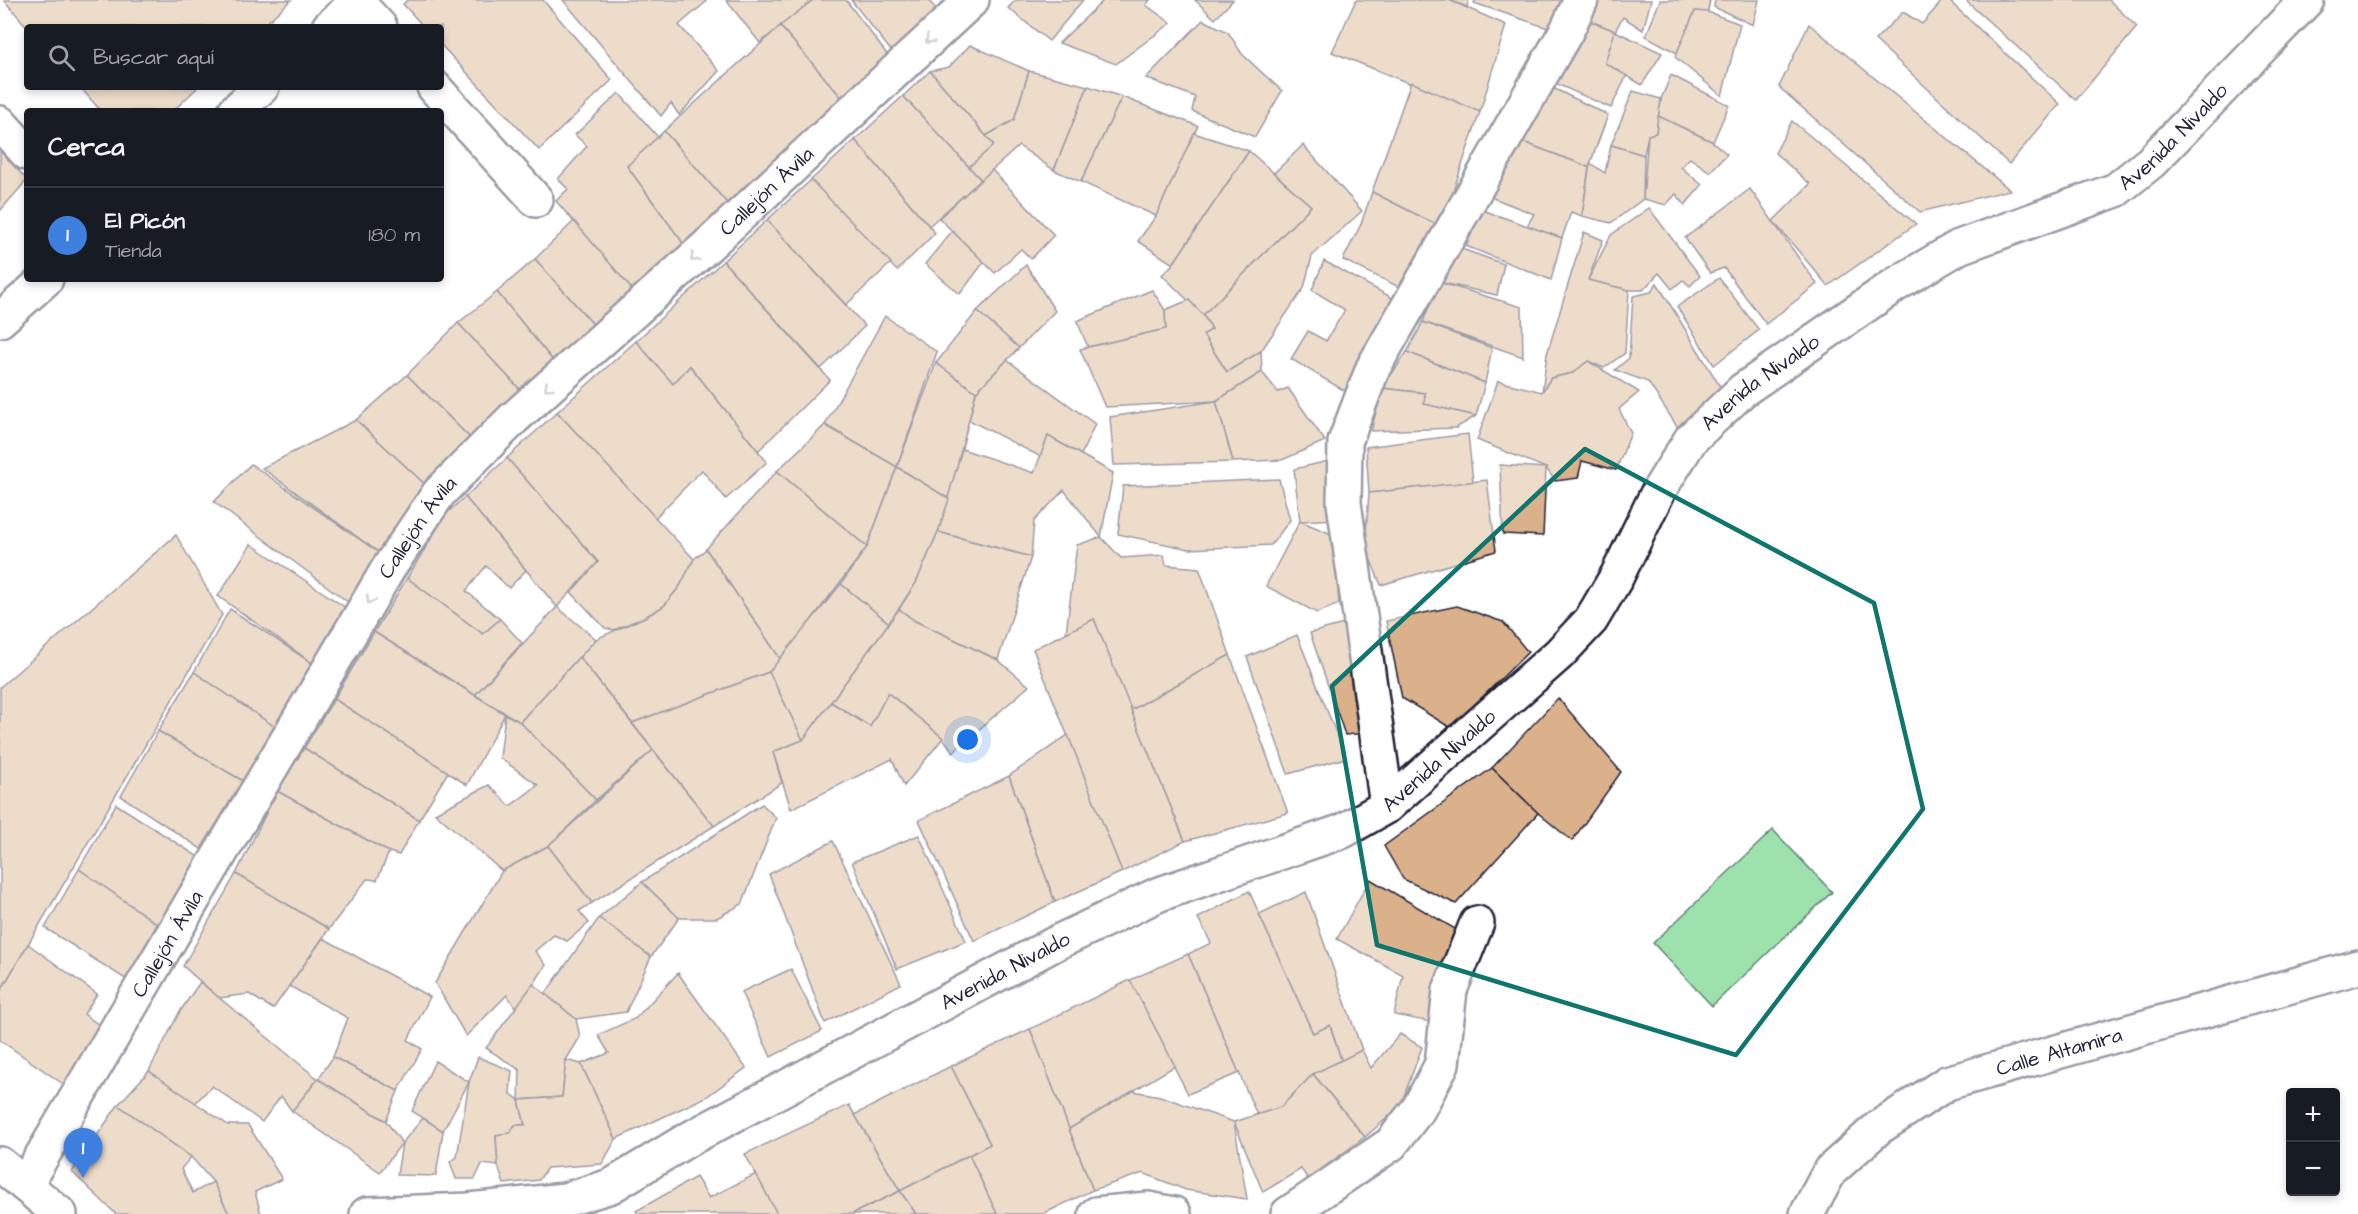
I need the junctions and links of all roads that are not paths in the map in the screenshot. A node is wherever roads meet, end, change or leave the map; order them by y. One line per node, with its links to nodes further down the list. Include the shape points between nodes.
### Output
1 (972, 0): 19 (street, Callejón Ávila, one-way to 19, via 705,248 514,418 439,493 382,580)
2 (1581, 0): 15 (street, via 1373,368 1345,442 1344,503)
3 (2307, 0): 15 (street, Avenida Nivaldo, via 2151,162 2116,190 1959,247 1895,285 1743,390 1691,439 1659,490 1591,620 1559,654)
4 (358, 1): 5 (street); 6 (street)
5 (332, 24)
6 (377, 24)
7 (259, 90): 9 (street)
8 (437, 90): 12 (street)
9 (238, 108)
10 (0, 123): 11 (street)
11 (24, 150)
12 (537, 200)
13 (43, 282): 14 (street)
14 (0, 320)
15 (1387, 806): 20 (street, Avenida Nivaldo, via 1343,831 1157,895 1058,942 687,1140 611,1186 566,1200)
16 (1477, 923): 25 (street, via 1450,990 1442,1064 1419,1108 1391,1144)
17 (2358, 968): 26 (street, Calle Altamira, via 1947,1083 1878,1128 1830,1171)
18 (0, 1164): 19 (street)
19 (25, 1185): 21 (street)
20 (472, 1212): 22 (street, Avenida Nivaldo)
21 (60, 1214)
22 (367, 1214)
23 (1096, 1214): 24 (street, via 1148,1209)
24 (1174, 1214)
25 (1288, 1214)
26 (1808, 1214)

